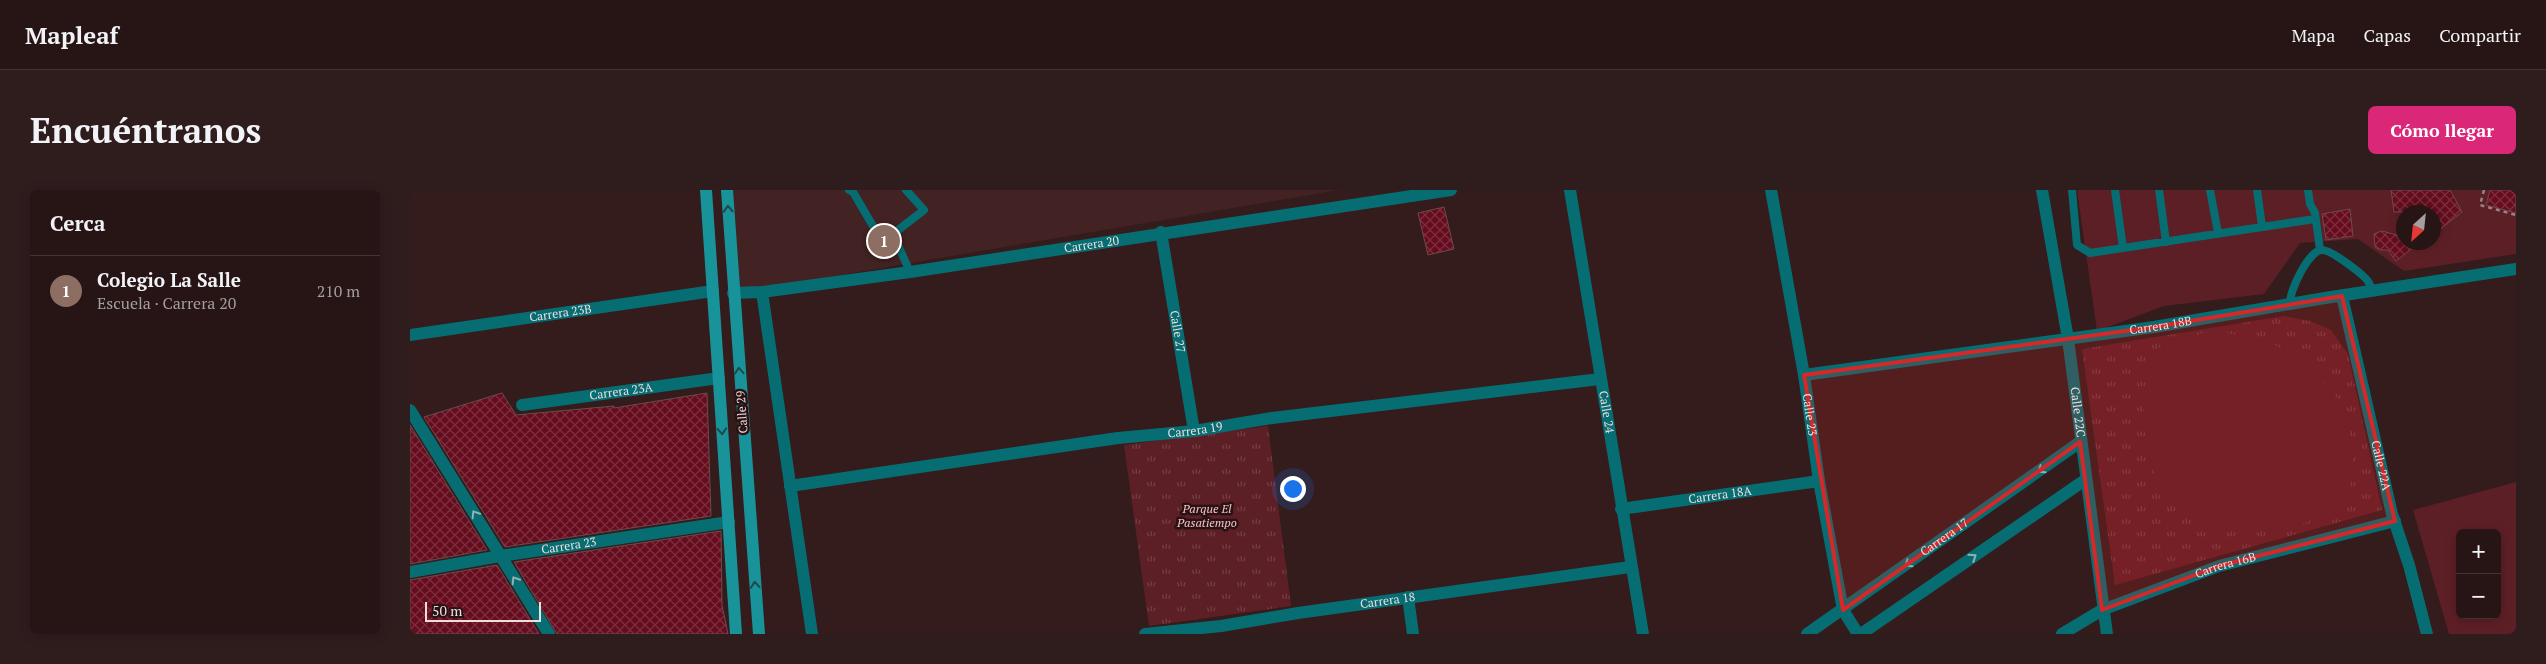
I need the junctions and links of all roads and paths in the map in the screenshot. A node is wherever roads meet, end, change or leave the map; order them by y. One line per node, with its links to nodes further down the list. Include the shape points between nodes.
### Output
1 (706, 190): 27 (main road, Calle 29)
2 (727, 190): 30 (main road, Calle 29, one-way to 2)
3 (853, 190): 21 (lane, via 880,238 884,240)
4 (906, 190): 21 (lane, via 924,210)
5 (1451, 190): 19 (street, Carrera 20)
6 (1570, 190): 37 (street, Calle 24)
7 (1772, 190): 35 (street, Calle 23)
8 (2042, 190): 34 (street, Calle 22C)
9 (2072, 190): 23 (lane, via 2078,245 2090,253)
10 (2115, 190): 23 (lane)
11 (2159, 190): 22 (lane)
12 (2210, 190): 20 (lane)
13 (2257, 190): 18 (lane)
14 (2308, 190): 17 (lane)
15 (2484, 190): 16 (path, via 2480,205)
16 (2516, 215)
17 (2316, 219): 18 (lane); 24 (lane)
18 (2262, 226): 20 (lane)
19 (1161, 232): 26 (street, Carrera 20); 40 (street, Calle 27)
20 (2218, 232): 22 (lane)
21 (893, 234): 26 (lane)
22 (2166, 242): 23 (lane)
23 (2123, 248)
24 (2320, 250): 28 (lane, via 2329,250 2360,274 2369,282); 32 (lane, via 2296,280 2289,295)
25 (2516, 269): 28 (street, Carrera 18B)
26 (910, 272): 29 (street, Carrera 20)
27 (713, 291): 33 (street, Carrera 23B); 36 (main road, Calle 29)
28 (2371, 291): 31 (street, Carrera 18B)
29 (762, 292): 30 (street, Carrera 20); 44 (street)
30 (733, 293): 57 (main road, Calle 29, one-way to 30)
31 (2342, 296): 32 (street, Carrera 18B); 46 (street, Calle 22A)
32 (2290, 304): 34 (street, Carrera 18B)
33 (410, 335)
34 (2068, 339): 35 (street, Carrera 18B); 41 (street, Calle 22C)
35 (1804, 376): 43 (street, Calle 23)
36 (719, 378): 38 (street, Carrera 23A); 47 (main road, Calle 29, one-way to 47)
37 (1600, 379): 40 (street, Carrera 19, via 1272,418); 45 (street, Calle 24)
38 (522, 406)
39 (410, 410): 48 (street, one-way to 39)
40 (1194, 431): 44 (street, Carrera 19, via 1118,438)
41 (2080, 442): 42 (street, Calle 22C); 52 (street, Carrera 17, one-way to 52)
42 (2085, 480): 53 (street, Calle 22C); 63 (street, one-way to 42)
43 (1819, 481): 45 (street, Carrera 18A); 52 (street, Calle 23)
44 (790, 486): 58 (street)
45 (1621, 509): 49 (street, Calle 24)
46 (2395, 521): 53 (street, Carrera 16B, via 2219,566); 66 (street, Calle 22A)
47 (729, 522): 48 (street, Carrera 23); 56 (main road, Calle 29)
48 (500, 556): 50 (street, Carrera 23); 55 (street, one-way to 48)
49 (1630, 567): 51 (street, Carrera 18); 61 (street, Calle 24)
50 (410, 572)
51 (1408, 597): 54 (street, Carrera 18, via 1298,612); 60 (street)
52 (1843, 610): 62 (street, Carrera 17); 63 (street, Calle 23)
53 (2102, 610): 64 (street, Carrera 16B); 65 (street, Calle 22C)
54 (1222, 630): 59 (street, Carrera 18)
55 (549, 634)
56 (736, 634)
57 (759, 634)
58 (812, 634)
59 (1145, 634)
60 (1413, 634)
61 (1643, 634)
62 (1807, 634)
63 (1860, 634)
64 (2062, 634)
65 (2107, 634)
66 (2427, 634)

